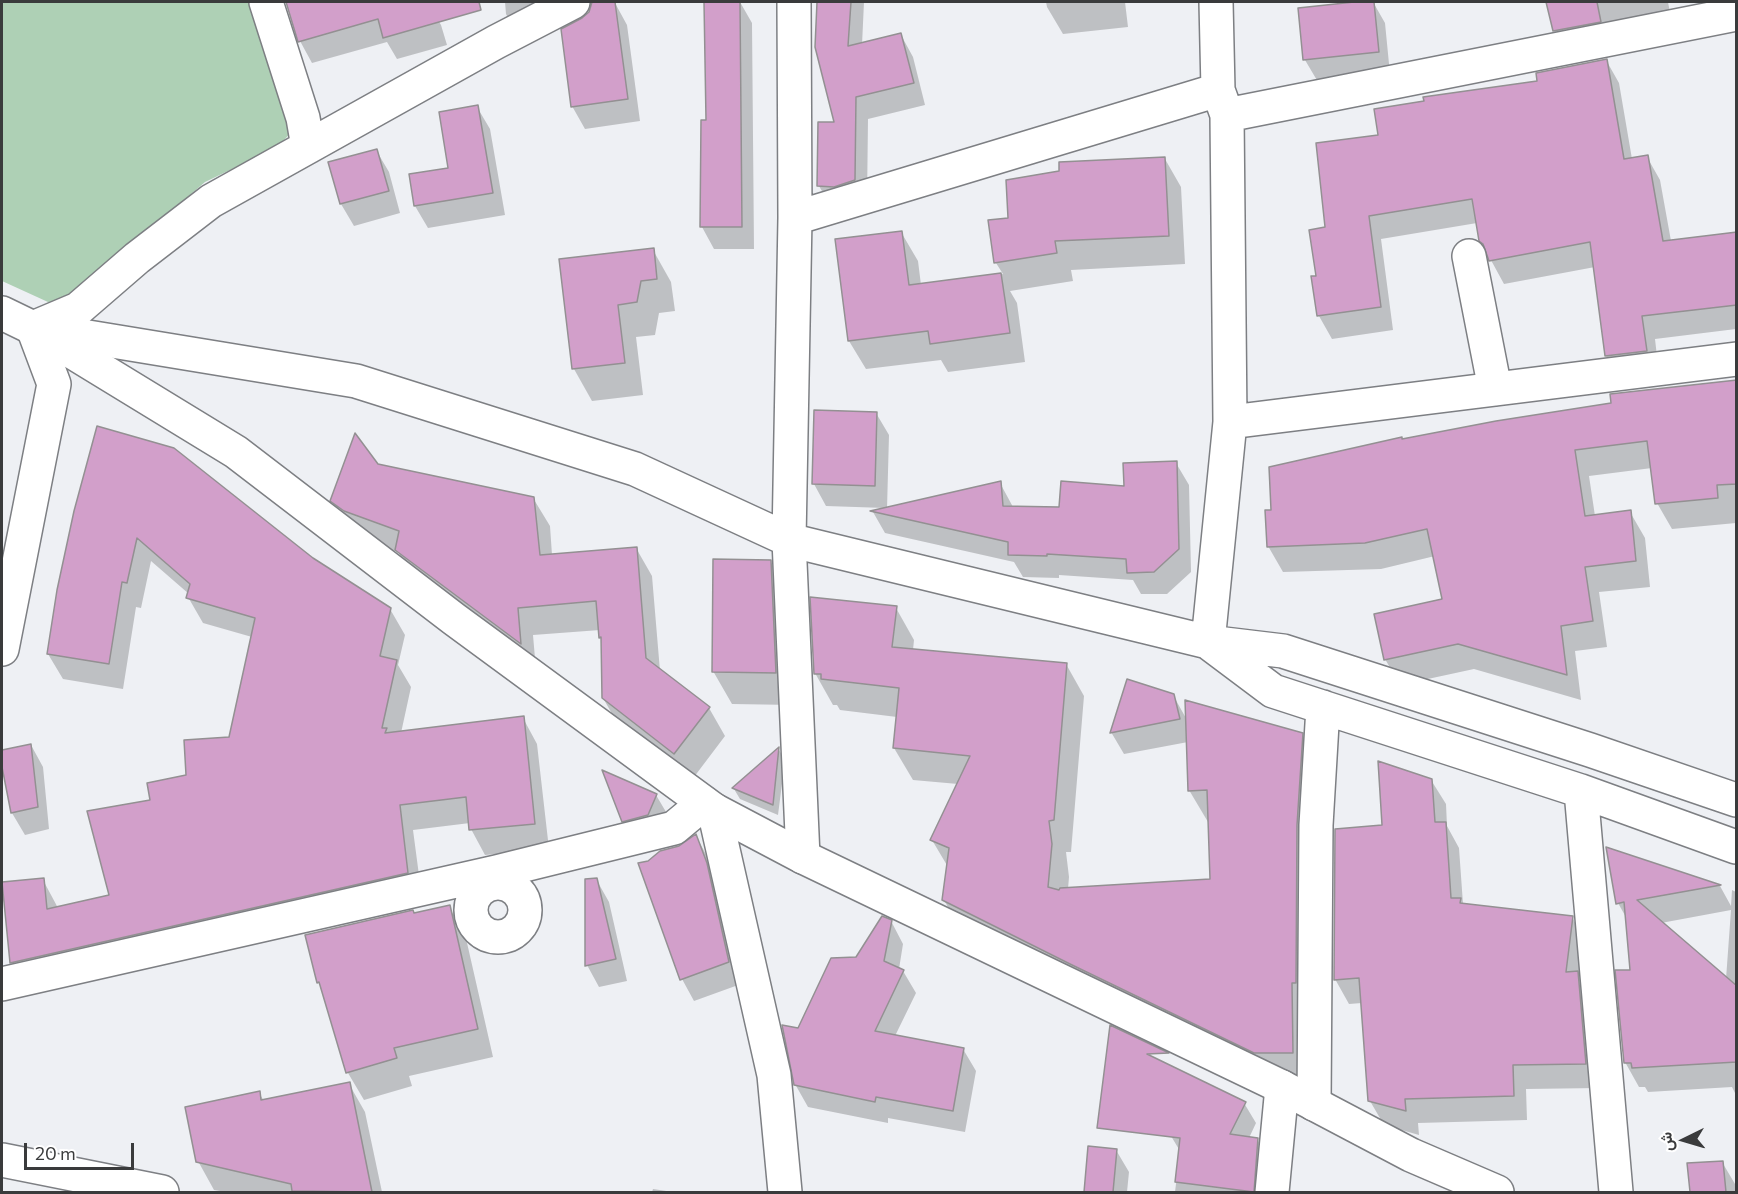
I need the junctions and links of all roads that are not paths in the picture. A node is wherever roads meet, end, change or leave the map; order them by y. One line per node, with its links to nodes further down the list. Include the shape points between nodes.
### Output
1 (266, 2): 7 (street, via 303,118)
2 (573, 2): 7 (street)
3 (794, 2): 8 (street)
4 (1216, 2): 6 (street)
5 (1737, 14): 6 (street)
6 (1222, 102): 8 (street); 14 (street)
7 (308, 147): 11 (street, via 211,201 78,309)
8 (795, 218): 15 (street)
9 (1469, 256): 13 (street)
10 (2, 313): 11 (street)
11 (33, 328): 15 (street, via 356,381 635,469); 17 (street, via 54,384); 21 (street, via 236,452 454,620)
12 (1737, 359): 13 (street)
13 (1495, 389): 14 (street)
14 (1230, 422): 16 (street)
15 (789, 540): 16 (street); 23 (street)
16 (1208, 642): 18 (street, via 1273,691); 20 (street, via 1283,651)
17 (2, 650)
18 (1323, 707): 19 (street); 26 (street, via 1316,825)
19 (1581, 791): 22 (street); 32 (street)
20 (1737, 800)
21 (709, 807): 23 (street); 24 (street, via 674,828 497,877); 29 (street, via 774,1075)
22 (1737, 847)
23 (803, 857): 25 (street)
24 (2, 984)
25 (1282, 1087): 26 (street); 30 (street)
26 (1314, 1104): 31 (street, via 1411,1155)
27 (2, 1160): 28 (street)
28 (162, 1192)
29 (785, 1192)
30 (1272, 1192)
31 (1497, 1192)
32 (1616, 1192)

